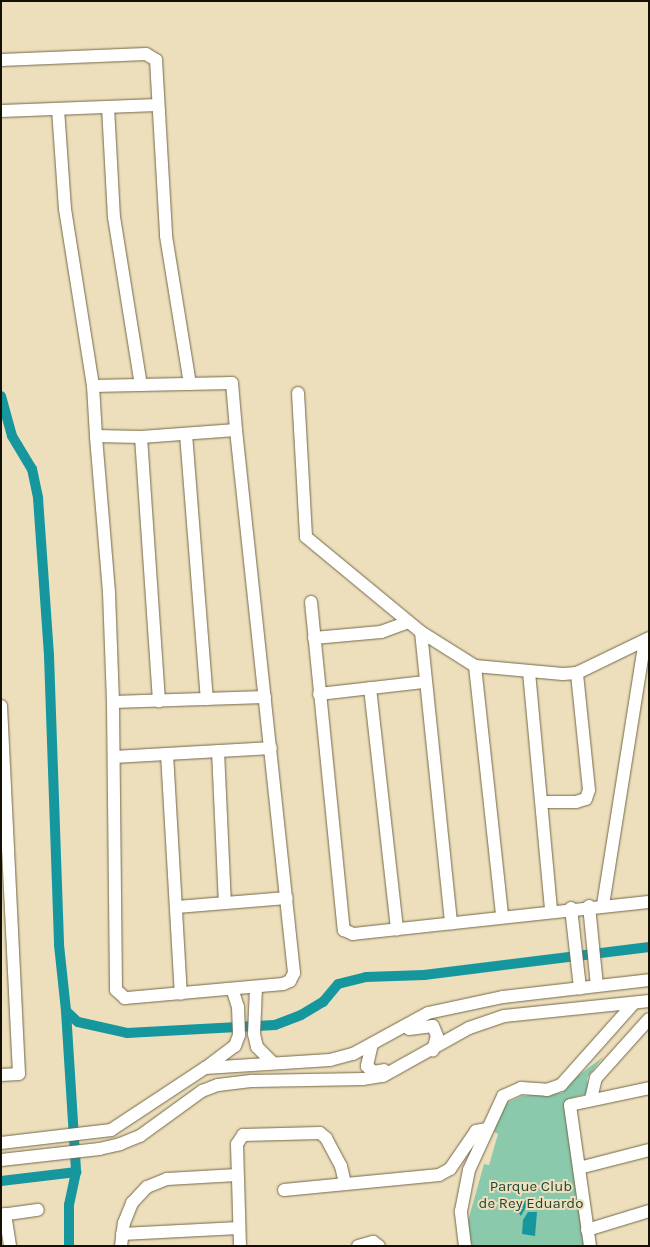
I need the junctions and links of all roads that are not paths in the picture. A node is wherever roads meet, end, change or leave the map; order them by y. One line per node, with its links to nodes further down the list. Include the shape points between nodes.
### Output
1 (1, 60): 2 (street, via 150,55 156,63)
2 (158, 105): 3 (street); 6 (street, via 166,236)
3 (108, 108): 4 (street); 7 (street, via 114,217)
4 (58, 110): 5 (street); 8 (street, via 64,209)
5 (1, 111)
6 (190, 384): 7 (street); 10 (street, via 232,383)
7 (141, 385): 8 (street)
8 (93, 386): 12 (street)
9 (298, 393): 15 (street, via 306,537)
10 (236, 430): 11 (street); 25 (street)
11 (186, 434): 13 (street); 26 (street)
12 (96, 436): 13 (street); 28 (street)
13 (140, 437): 27 (street)
14 (311, 602): 17 (street)
15 (408, 622): 16 (street); 17 (street, via 381,632)
16 (421, 632): 19 (street); 22 (street)
17 (314, 638): 24 (street)
18 (647, 639): 21 (street); 40 (street)
19 (475, 666): 20 (street); 45 (street)
20 (529, 672): 21 (street); 35 (street)
21 (576, 673): 35 (street, via 589,790 586,799 576,802)
22 (425, 682): 23 (street); 46 (street)
23 (370, 688): 24 (street); 47 (street)
24 (319, 694): 47 (street, via 342,925 353,934)
25 (265, 697): 26 (street); 30 (street)
26 (207, 699): 27 (street)
27 (159, 700): 28 (street)
28 (114, 702): 33 (street)
29 (1, 706): 34 (street)
30 (272, 748): 31 (street); 37 (street)
31 (218, 751): 32 (street); 39 (street)
32 (167, 754): 33 (street); 42 (street)
33 (115, 757): 55 (street, via 116,990 125,998)
34 (3, 770): 36 (street)
35 (543, 802): 44 (street)
36 (4, 825): 69 (street, via 19,1074)
37 (287, 898): 39 (street); 52 (street, via 294,973 290,981 283,984)
38 (649, 902): 40 (street)
39 (225, 903): 42 (street)
40 (603, 905): 41 (street)
41 (589, 906): 43 (street); 48 (street)
42 (177, 907): 55 (street)
43 (571, 908): 44 (street); 49 (street)
44 (551, 911): 45 (street)
45 (502, 916): 46 (street)
46 (451, 922): 47 (street)
47 (397, 929)
48 (591, 936): 49 (street); 51 (street)
49 (575, 938): 53 (street)
50 (649, 980): 51 (street)
51 (597, 986): 53 (street)
52 (256, 988): 54 (street); 66 (street, via 254,1034 257,1047)
53 (580, 988): 60 (street, via 503,997 428,1013)
54 (232, 989): 55 (street); 68 (street, via 239,1012 239,1035 235,1046)
55 (181, 994)
56 (649, 1001): 57 (street)
57 (634, 1002): 59 (street); 64 (street, via 504,1016 469,1028)
58 (649, 1019): 61 (street)
59 (617, 1022): 61 (street); 63 (street)
60 (387, 1035): 62 (street); 64 (street, via 428,1025 436,1030)
61 (634, 1036): 65 (street)
62 (372, 1044): 66 (street, via 353,1054 330,1060); 67 (street, via 366,1060 370,1070 379,1072)
63 (598, 1045): 65 (street); 72 (street, via 555,1089 521,1088 503,1096)
64 (433, 1050): 67 (street)
65 (615, 1059): 71 (street, via 596,1078)
66 (273, 1063): 68 (street)
67 (409, 1063): 75 (street, via 383,1076 363,1080 253,1081 218,1086 202,1091 140,1136 120,1144)
68 (205, 1068): 73 (street, via 112,1130)
69 (1, 1075)
70 (649, 1088): 71 (street)
71 (591, 1099): 76 (street, via 570,1105)
72 (486, 1129): 78 (street, via 476,1131 450,1169 439,1175); 90 (street, via 469,1170 461,1210)
73 (1, 1143)
74 (649, 1150): 76 (street)
75 (1, 1160)
76 (579, 1168): 84 (street)
77 (237, 1175): 78 (street, via 236,1144 243,1135 310,1131 326,1138 341,1166); 83 (street); 85 (street, via 167,1179 147,1187 132,1203)
78 (345, 1184): 79 (street)
79 (284, 1190)
80 (38, 1210): 82 (street)
81 (649, 1211): 84 (street)
82 (3, 1214): 86 (street)
83 (239, 1228): 85 (street); 87 (street)
84 (587, 1230): 91 (street)
85 (122, 1240)
86 (10, 1246)
87 (240, 1246)
88 (358, 1246): 89 (street, via 373,1242)
89 (379, 1246)
90 (465, 1246)
91 (590, 1246)

